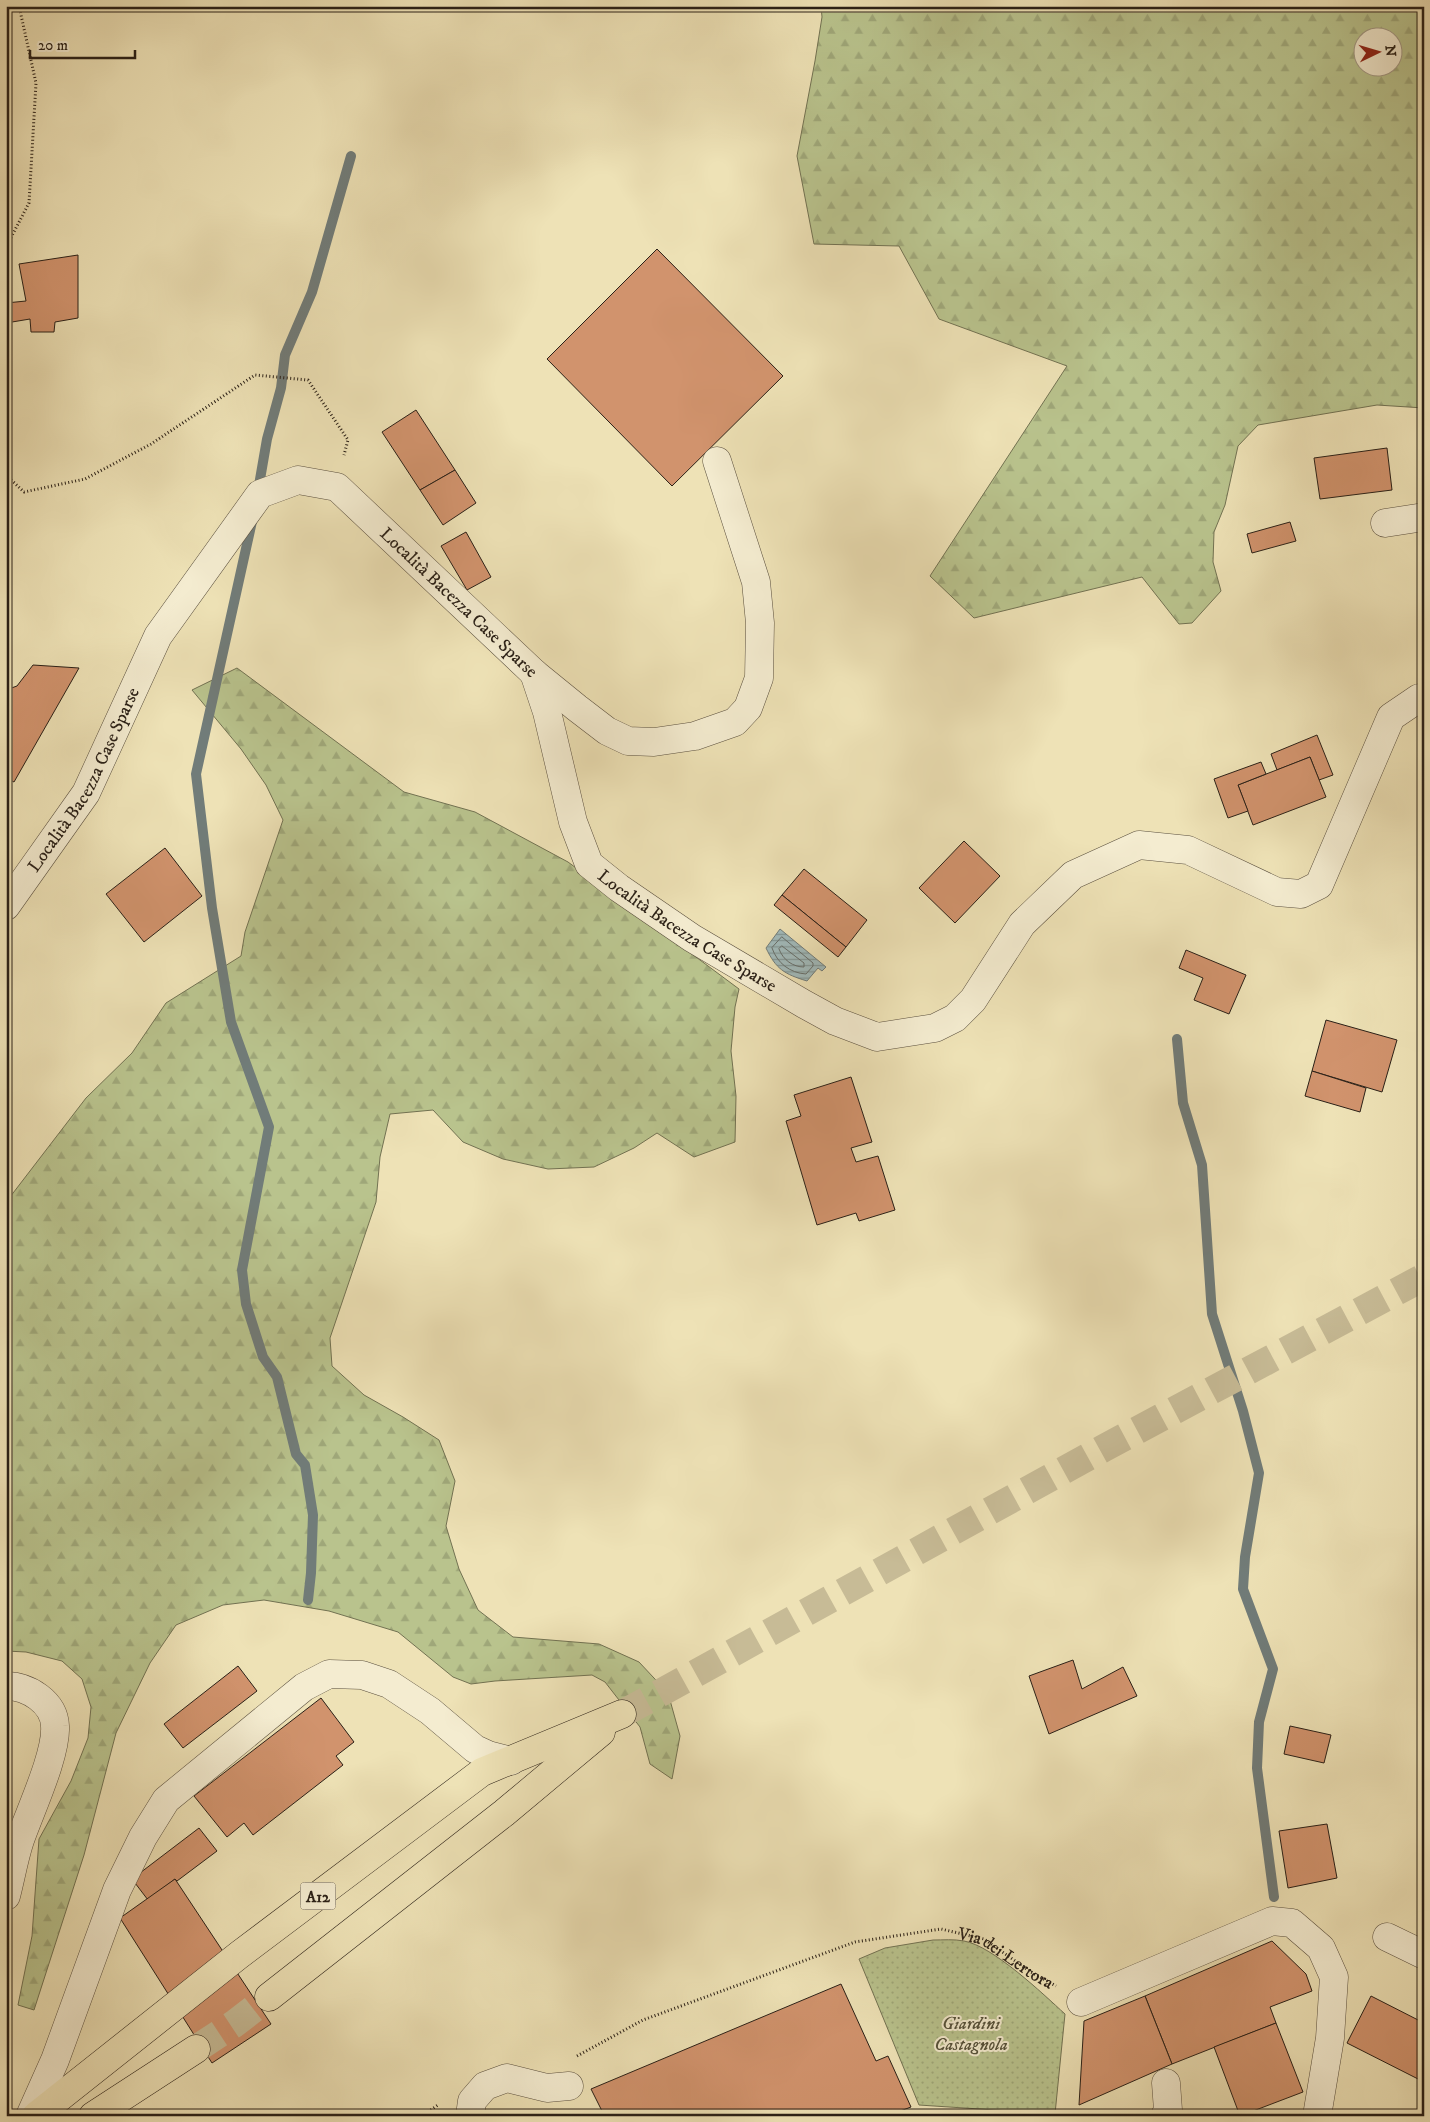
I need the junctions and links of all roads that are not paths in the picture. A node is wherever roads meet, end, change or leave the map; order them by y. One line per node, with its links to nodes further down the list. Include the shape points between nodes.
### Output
1 (717, 461): 4 (street, via 756,582 760,623 759,678 748,708 735,722 695,736 654,742 628,741 607,731)
2 (1424, 517): 3 (street)
3 (1385, 523)
4 (534, 673): 5 (street, Località Bacezza Case Sparse, via 547,712 573,822 589,864 701,943 836,1021 877,1037 935,1028 955,1018 974,1000 1022,924 1073,875 1139,845 1188,850 1277,892 1301,894 1319,885 1391,717); 6 (street, Località Bacezza Case Sparse, via 337,488 298,480 260,494 158,636 86,793)
5 (1424, 698)
6 (6, 906)
7 (6, 1686): 9 (street, via 25,1688 39,1696 50,1709 55,1725 51,1753 20,1842)
8 (511, 1760): 12 (highway, A12, via 622,1714 504,1813); 17 (street, via 475,1749 430,1711 389,1684 362,1675 329,1674 304,1687 166,1800 143,1837 117,1890 55,2060); 18 (highway, A12, via 482,1772 239,1955)
9 (6, 1896)
10 (1387, 1937): 11 (street)
11 (1424, 1955)
12 (268, 1998)
13 (1082, 2002): 22 (street, via 1272,1921 1292,1923 1321,1948 1334,1977 1330,2038)
14 (196, 2050): 19 (highway)
15 (1166, 2083): 21 (street)
16 (569, 2086): 20 (street, via 547,2088 507,2078 485,2086 472,2101)
17 (30, 2116)
18 (36, 2116)
19 (93, 2116)
20 (470, 2116)
21 (1166, 2116)
22 (1317, 2116)

